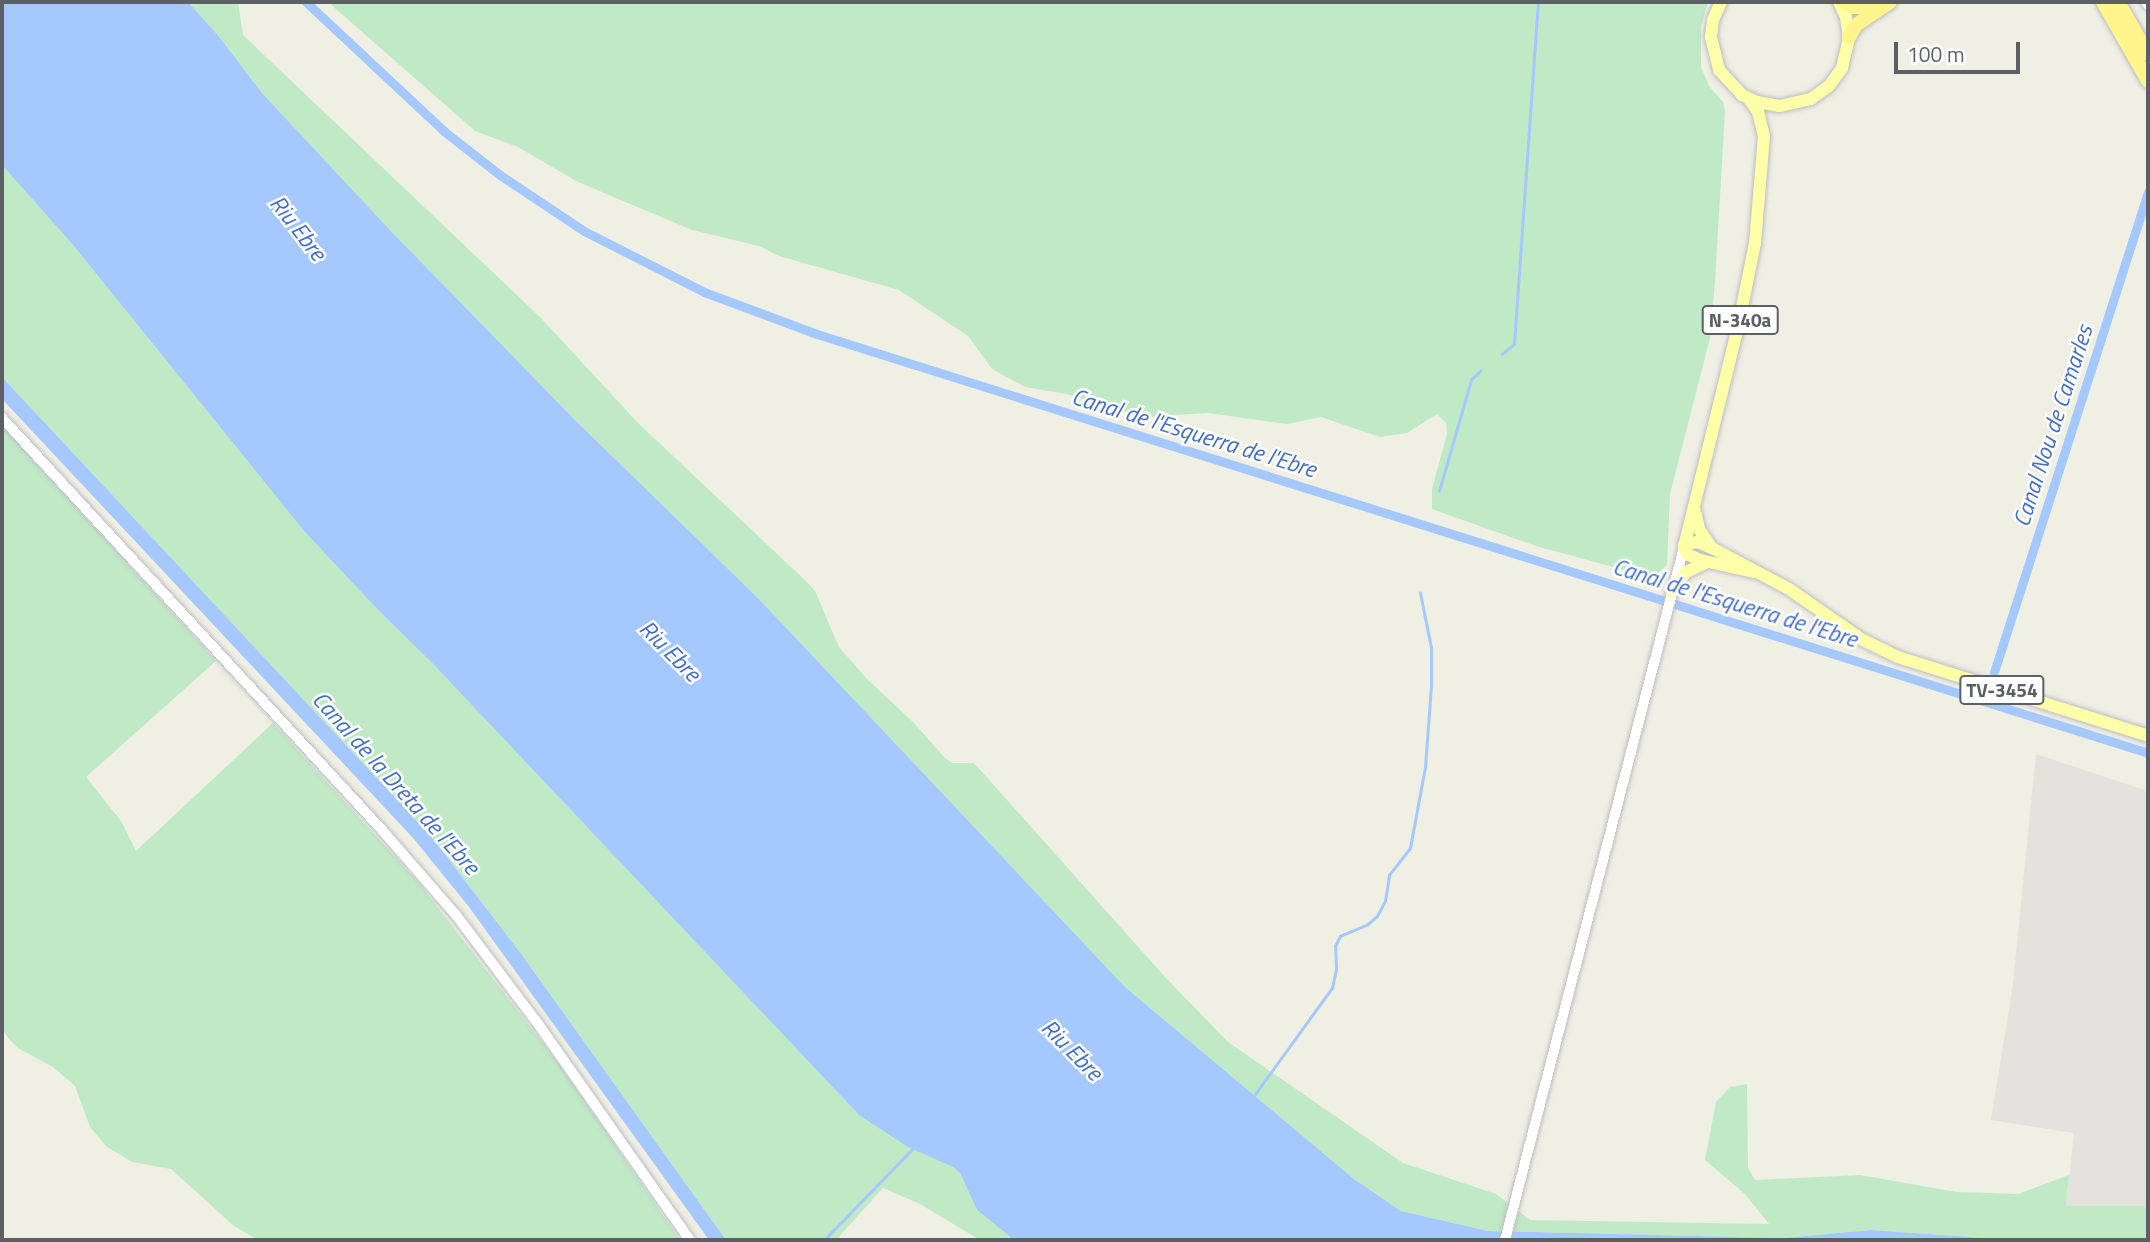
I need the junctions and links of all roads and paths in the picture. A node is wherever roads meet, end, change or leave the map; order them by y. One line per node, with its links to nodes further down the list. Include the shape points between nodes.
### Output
1 (1721, 2): 9 (main road, via 1712,29 1713,54 1724,77)
2 (1841, 2): 5 (highway, via 1871,9); 6 (main road)
3 (2103, 2): 8 (highway)
4 (2118, 2): 7 (highway)
5 (1888, 3): 6 (highway, via 1856,25)
6 (1849, 37): 10 (main road, via 1842,68 1829,86 1811,99)
7 (2148, 54)
8 (2148, 81)
9 (1749, 99): 10 (main road); 11 (main road, N-340a)
10 (1780, 106): 11 (main road, N-340a, via 1768,121)
11 (1764, 136): 13 (main road, N-340a, via 1753,257)
12 (2, 418): 20 (street, via 456,915)
13 (1695, 500): 14 (main road, via 1697,524); 15 (main road, N-340a)
14 (1707, 544): 15 (main road); 16 (main road); 17 (main road, TV-3454)
15 (1684, 546): 16 (main road); 18 (street, N-340a)
16 (1700, 564): 17 (main road, TV-3454); 18 (main road)
17 (1754, 572): 19 (main road, TV-3454, via 1789,589 1847,631 1898,657)
18 (1671, 593): 21 (street, N-340a)
19 (2148, 736)
20 (690, 1240)
21 (1506, 1240)

